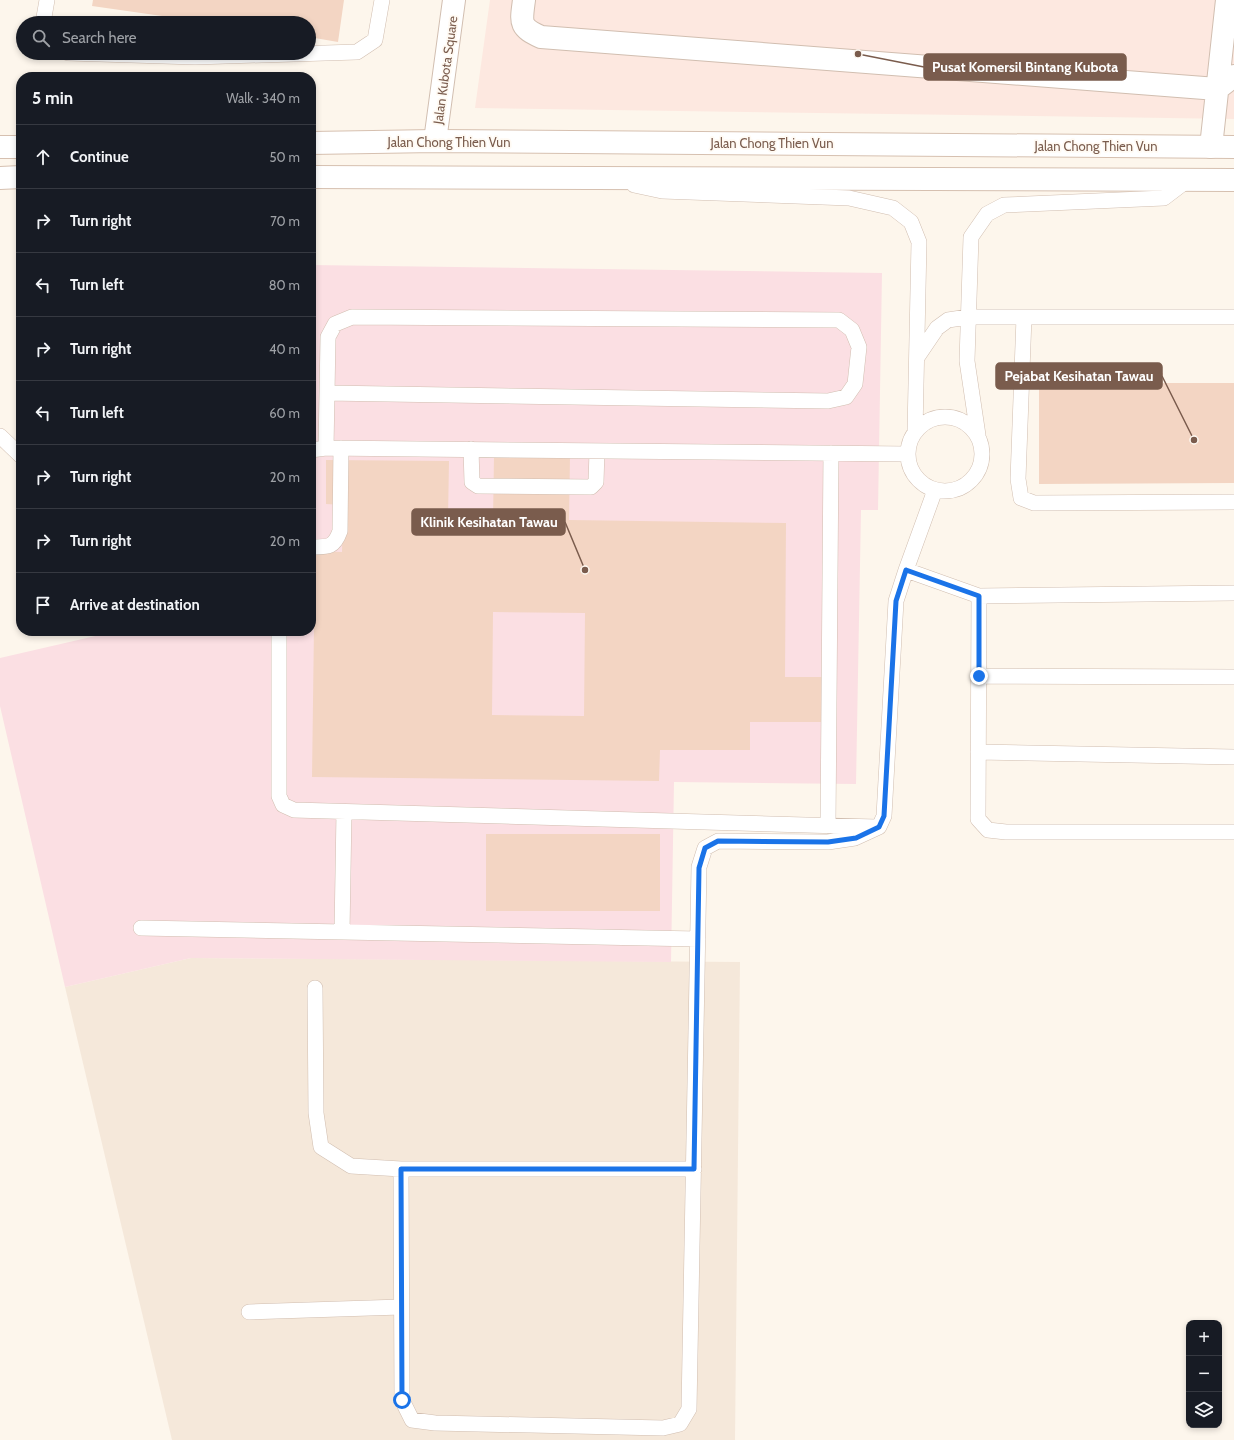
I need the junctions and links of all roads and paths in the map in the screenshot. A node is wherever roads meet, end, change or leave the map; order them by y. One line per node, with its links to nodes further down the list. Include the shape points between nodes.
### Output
1 (47, 0): 6 (lane)
2 (382, 0): 7 (lane, via 375,40 357,52)
3 (454, 0): 9 (main road, Jalan Kubota Square)
4 (524, 0): 8 (main road, via 522,20 528,31 541,37)
5 (1226, 0): 8 (main road)
6 (45, 16)
7 (316, 53)
8 (1226, 83): 13 (main road)
9 (435, 141): 10 (main road, Jalan Chong Thien Vun); 13 (main road, Jalan Chong Thien Vun)
10 (316, 143)
11 (0, 147): 12 (main road)
12 (16, 147)
13 (1211, 147): 14 (main road, Jalan Chong Thien Vun)
14 (1234, 147)
15 (16, 177): 17 (main road)
16 (316, 177): 18 (main road)
17 (0, 178)
18 (603, 178): 19 (main road); 24 (lane, via 662,191 849,198 893,208 911,222 919,242)
19 (1190, 179): 20 (main road); 21 (lane, via 1164,198 1004,205 987,214 971,237)
20 (1234, 180)
21 (968, 317): 22 (lane); 24 (lane, via 948,320 937,328); 27 (lane, via 967,361)
22 (1024, 317): 23 (lane); 38 (lane, via 1018,479 1021,498 1034,504)
23 (1234, 317)
24 (917, 356): 26 (lane)
25 (327, 393): 25 (lane, via 328,337 334,324 352,317 839,320 852,330 859,347 855,384 846,397 828,401); 29 (lane)
26 (915, 432): 27 (lane, via 924,423 935,418 947,417 959,419); 36 (lane)
27 (978, 434): 37 (lane, via 983,446 979,472 971,482 960,489 948,492)
28 (0, 436): 33 (lane)
29 (326, 448): 30 (lane); 31 (lane)
30 (342, 448): 32 (lane); 39 (lane, via 340,530 333,544)
31 (316, 449)
32 (471, 449): 34 (lane); 34 (lane, via 472,482 478,486 591,486 596,482)
33 (16, 451)
34 (597, 451): 35 (lane)
35 (831, 453): 36 (lane); 49 (lane)
36 (908, 454): 37 (lane, via 915,476)
37 (935, 490): 40 (lane)
38 (1234, 502)
39 (316, 547)
40 (906, 570): 42 (lane); 50 (lane, via 896,601 884,816)
41 (1234, 593): 42 (lane)
42 (979, 596): 44 (lane)
43 (279, 636): 48 (lane, via 279,796 283,805 294,810)
44 (979, 676): 45 (lane); 46 (lane)
45 (1234, 677)
46 (978, 752): 47 (lane); 51 (lane, via 978,819 988,830)
47 (1234, 757)
48 (344, 812): 49 (lane); 53 (lane)
49 (828, 826): 50 (lane)
50 (879, 827): 54 (lane, via 856,838 828,842 718,841 705,848 699,868)
51 (1234, 832)
52 (141, 928): 53 (lane)
53 (342, 932): 54 (lane)
54 (698, 939): 57 (lane)
55 (315, 988): 56 (lane, via 316,1112 321,1147 351,1166)
56 (401, 1169): 57 (lane); 58 (lane)
57 (694, 1169): 58 (lane, via 689,1409 680,1424 655,1428 435,1423 412,1420 402,1400)
58 (401, 1307): 59 (lane)
59 (249, 1312)

